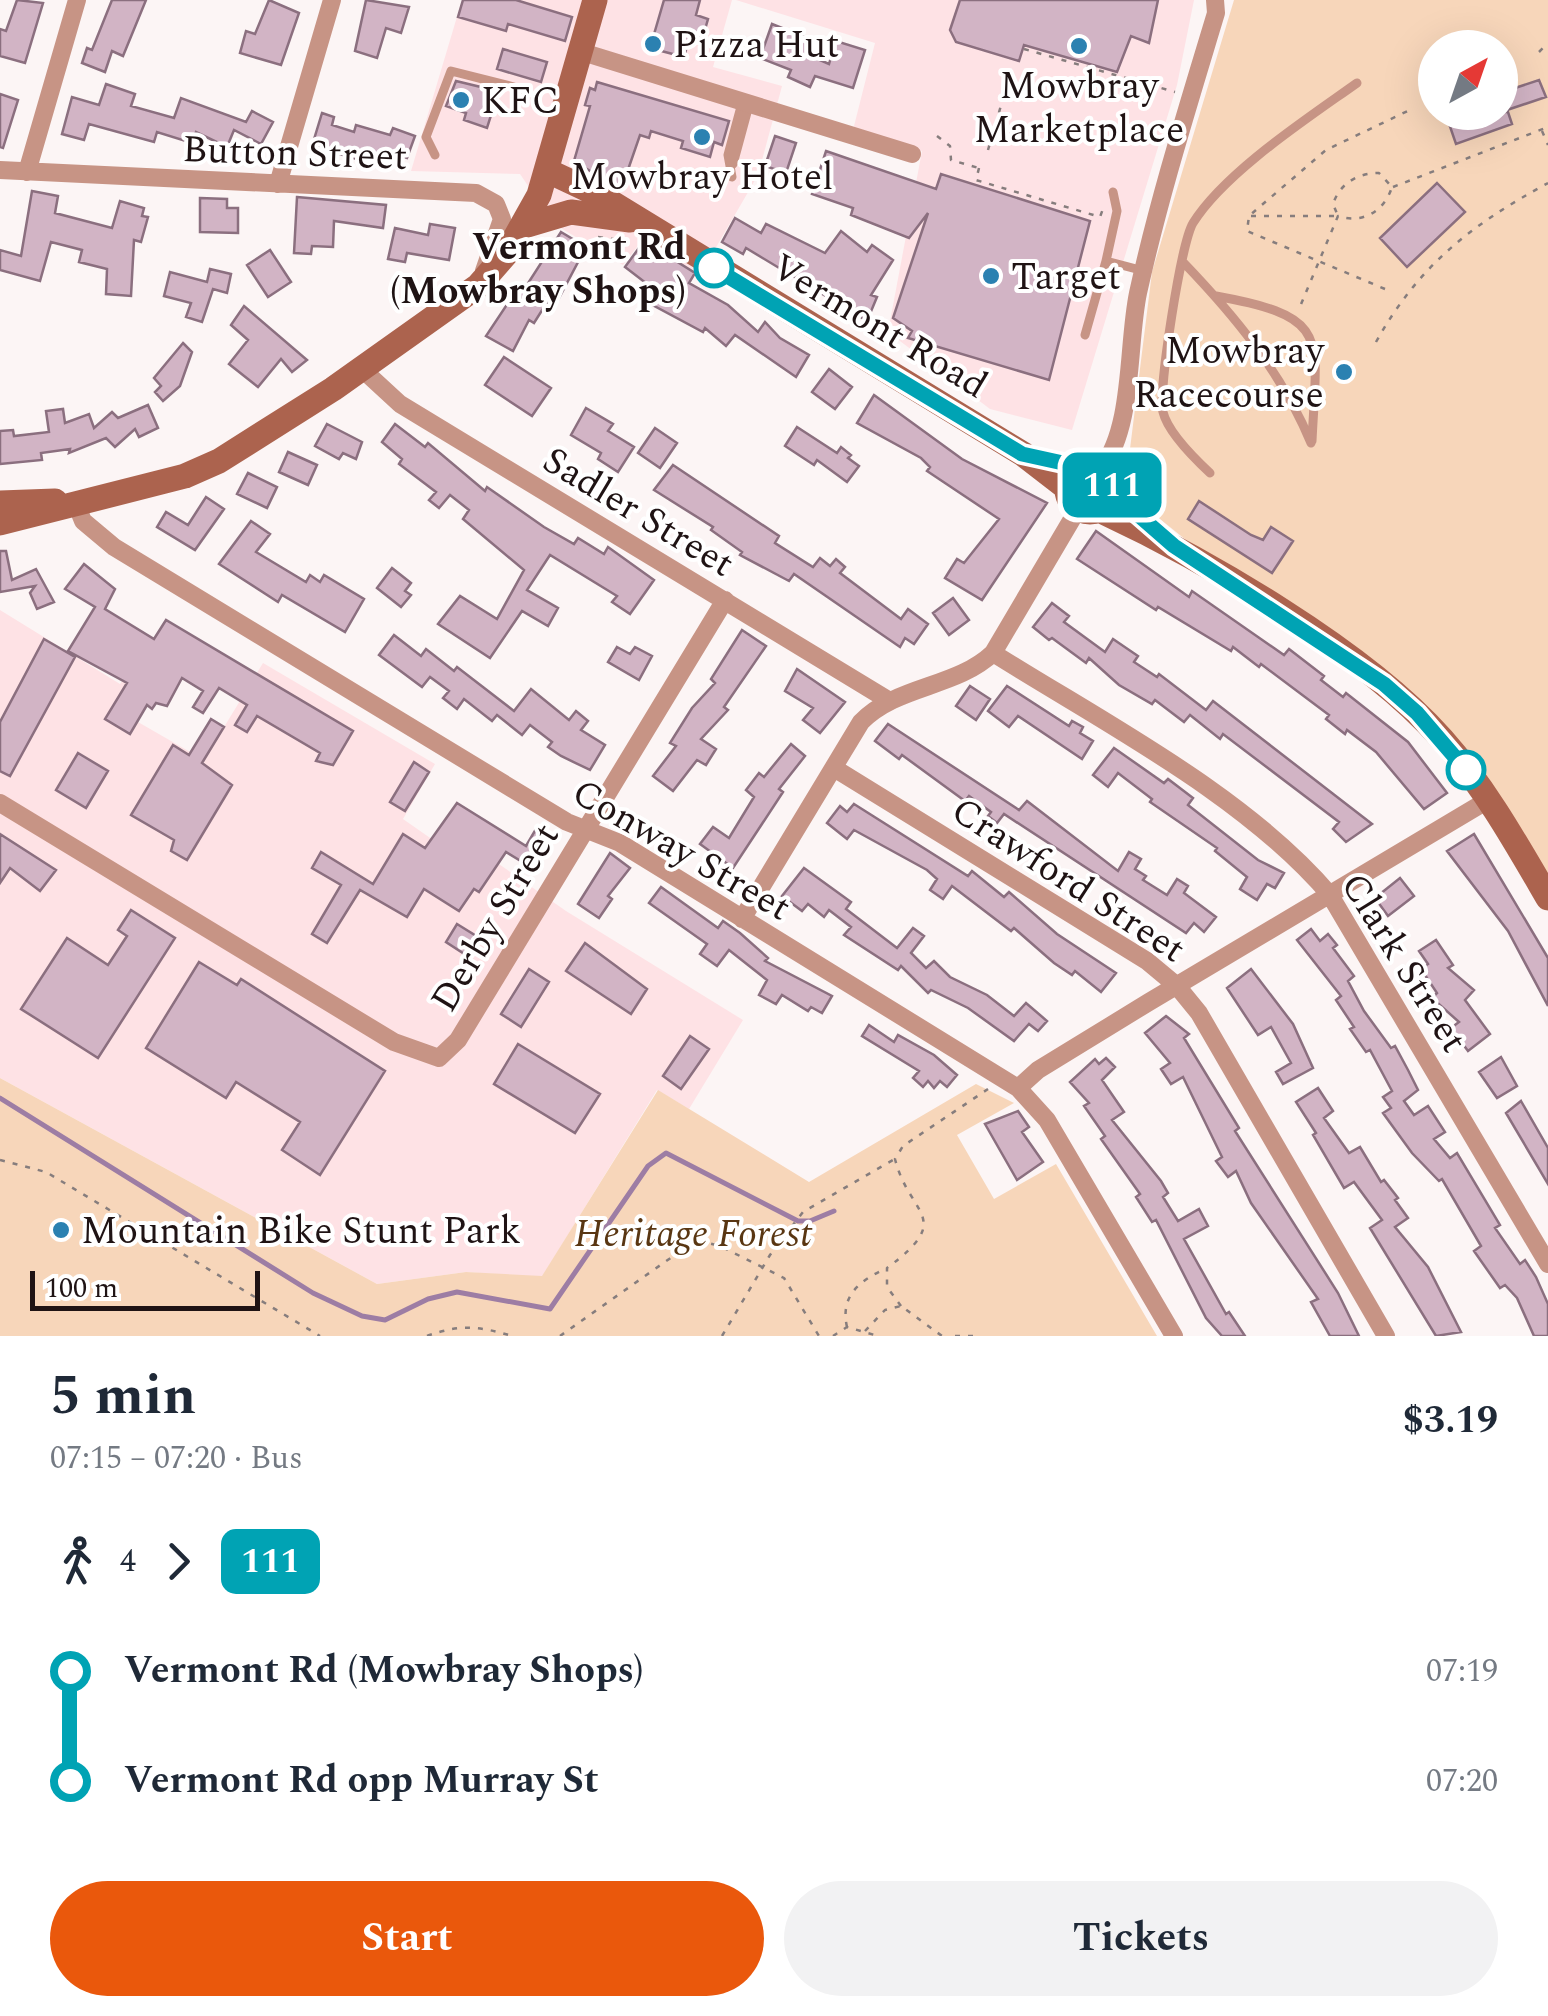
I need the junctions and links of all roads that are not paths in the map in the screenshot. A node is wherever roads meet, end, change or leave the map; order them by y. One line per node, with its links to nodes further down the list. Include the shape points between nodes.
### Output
1 (78, 0): 12 (street)
2 (332, 0): 15 (street)
3 (595, 0): 5 (street)
4 (1215, 0): 21 (street)
5 (580, 51): 8 (street); 14 (street)
6 (1357, 84): 20 (lane, via 1233,180 1192,224)
7 (520, 93): 9 (lane, via 451,71 426,137)
8 (749, 105): 10 (street); 13 (lane)
9 (434, 154)
10 (912, 154)
11 (0, 170): 12 (street, Button Street)
12 (27, 172): 15 (street, Button Street)
13 (732, 176)
14 (545, 178): 17 (street, Vermont Road); 18 (street)
15 (278, 184): 22 (street, Button Street, via 482,195 501,214)
16 (1112, 192): 19 (lane, via 1116,207)
17 (642, 224): 18 (street, via 572,212); 27 (street, Vermont Road)
18 (524, 226): 22 (street)
19 (1106, 261): 21 (lane); 24 (lane)
20 (1182, 261): 23 (lane); 26 (lane, via 1163,413)
21 (1144, 271): 27 (street, via 1122,420)
22 (478, 286): 25 (street)
23 (1216, 296): 23 (lane, via 1262,352 1312,444 1311,335 1275,308)
24 (1085, 334)
25 (362, 369): 28 (street, via 219,461 185,476); 31 (street, Sadler Street, via 400,404)
26 (1210, 472)
27 (1090, 489): 32 (street); 35 (street, Vermont Road, via 1384,684 1443,740)
28 (76, 502): 29 (street); 30 (street); 37 (street, Conway Street, via 83,521 114,547)
29 (0, 503)
30 (0, 524)
31 (724, 600): 33 (street, Sadler Street); 37 (street, Derby Street)
32 (993, 653): 33 (street, via 973,668); 38 (street, Clark Street, via 1208,788)
33 (888, 700): 34 (street, via 861,722)
34 (834, 768): 40 (street); 41 (street, Crawford Street, via 1147,961)
35 (1488, 800): 38 (street); 39 (street, Vermont Road)
36 (0, 803): 37 (street, Derby Street, via 394,1042 439,1058 458,1040)
37 (585, 829): 40 (street, Conway Street, via 620,843)
38 (1330, 895): 41 (street); 43 (street, Clark Street)
39 (1548, 898)
40 (742, 919): 42 (street, Conway Street)
41 (1177, 986): 42 (street); 45 (street, Crawford Street)
42 (1018, 1088): 44 (street, Conway Street, via 1047,1120)
43 (1548, 1264)
44 (1174, 1336)
45 (1386, 1336)

